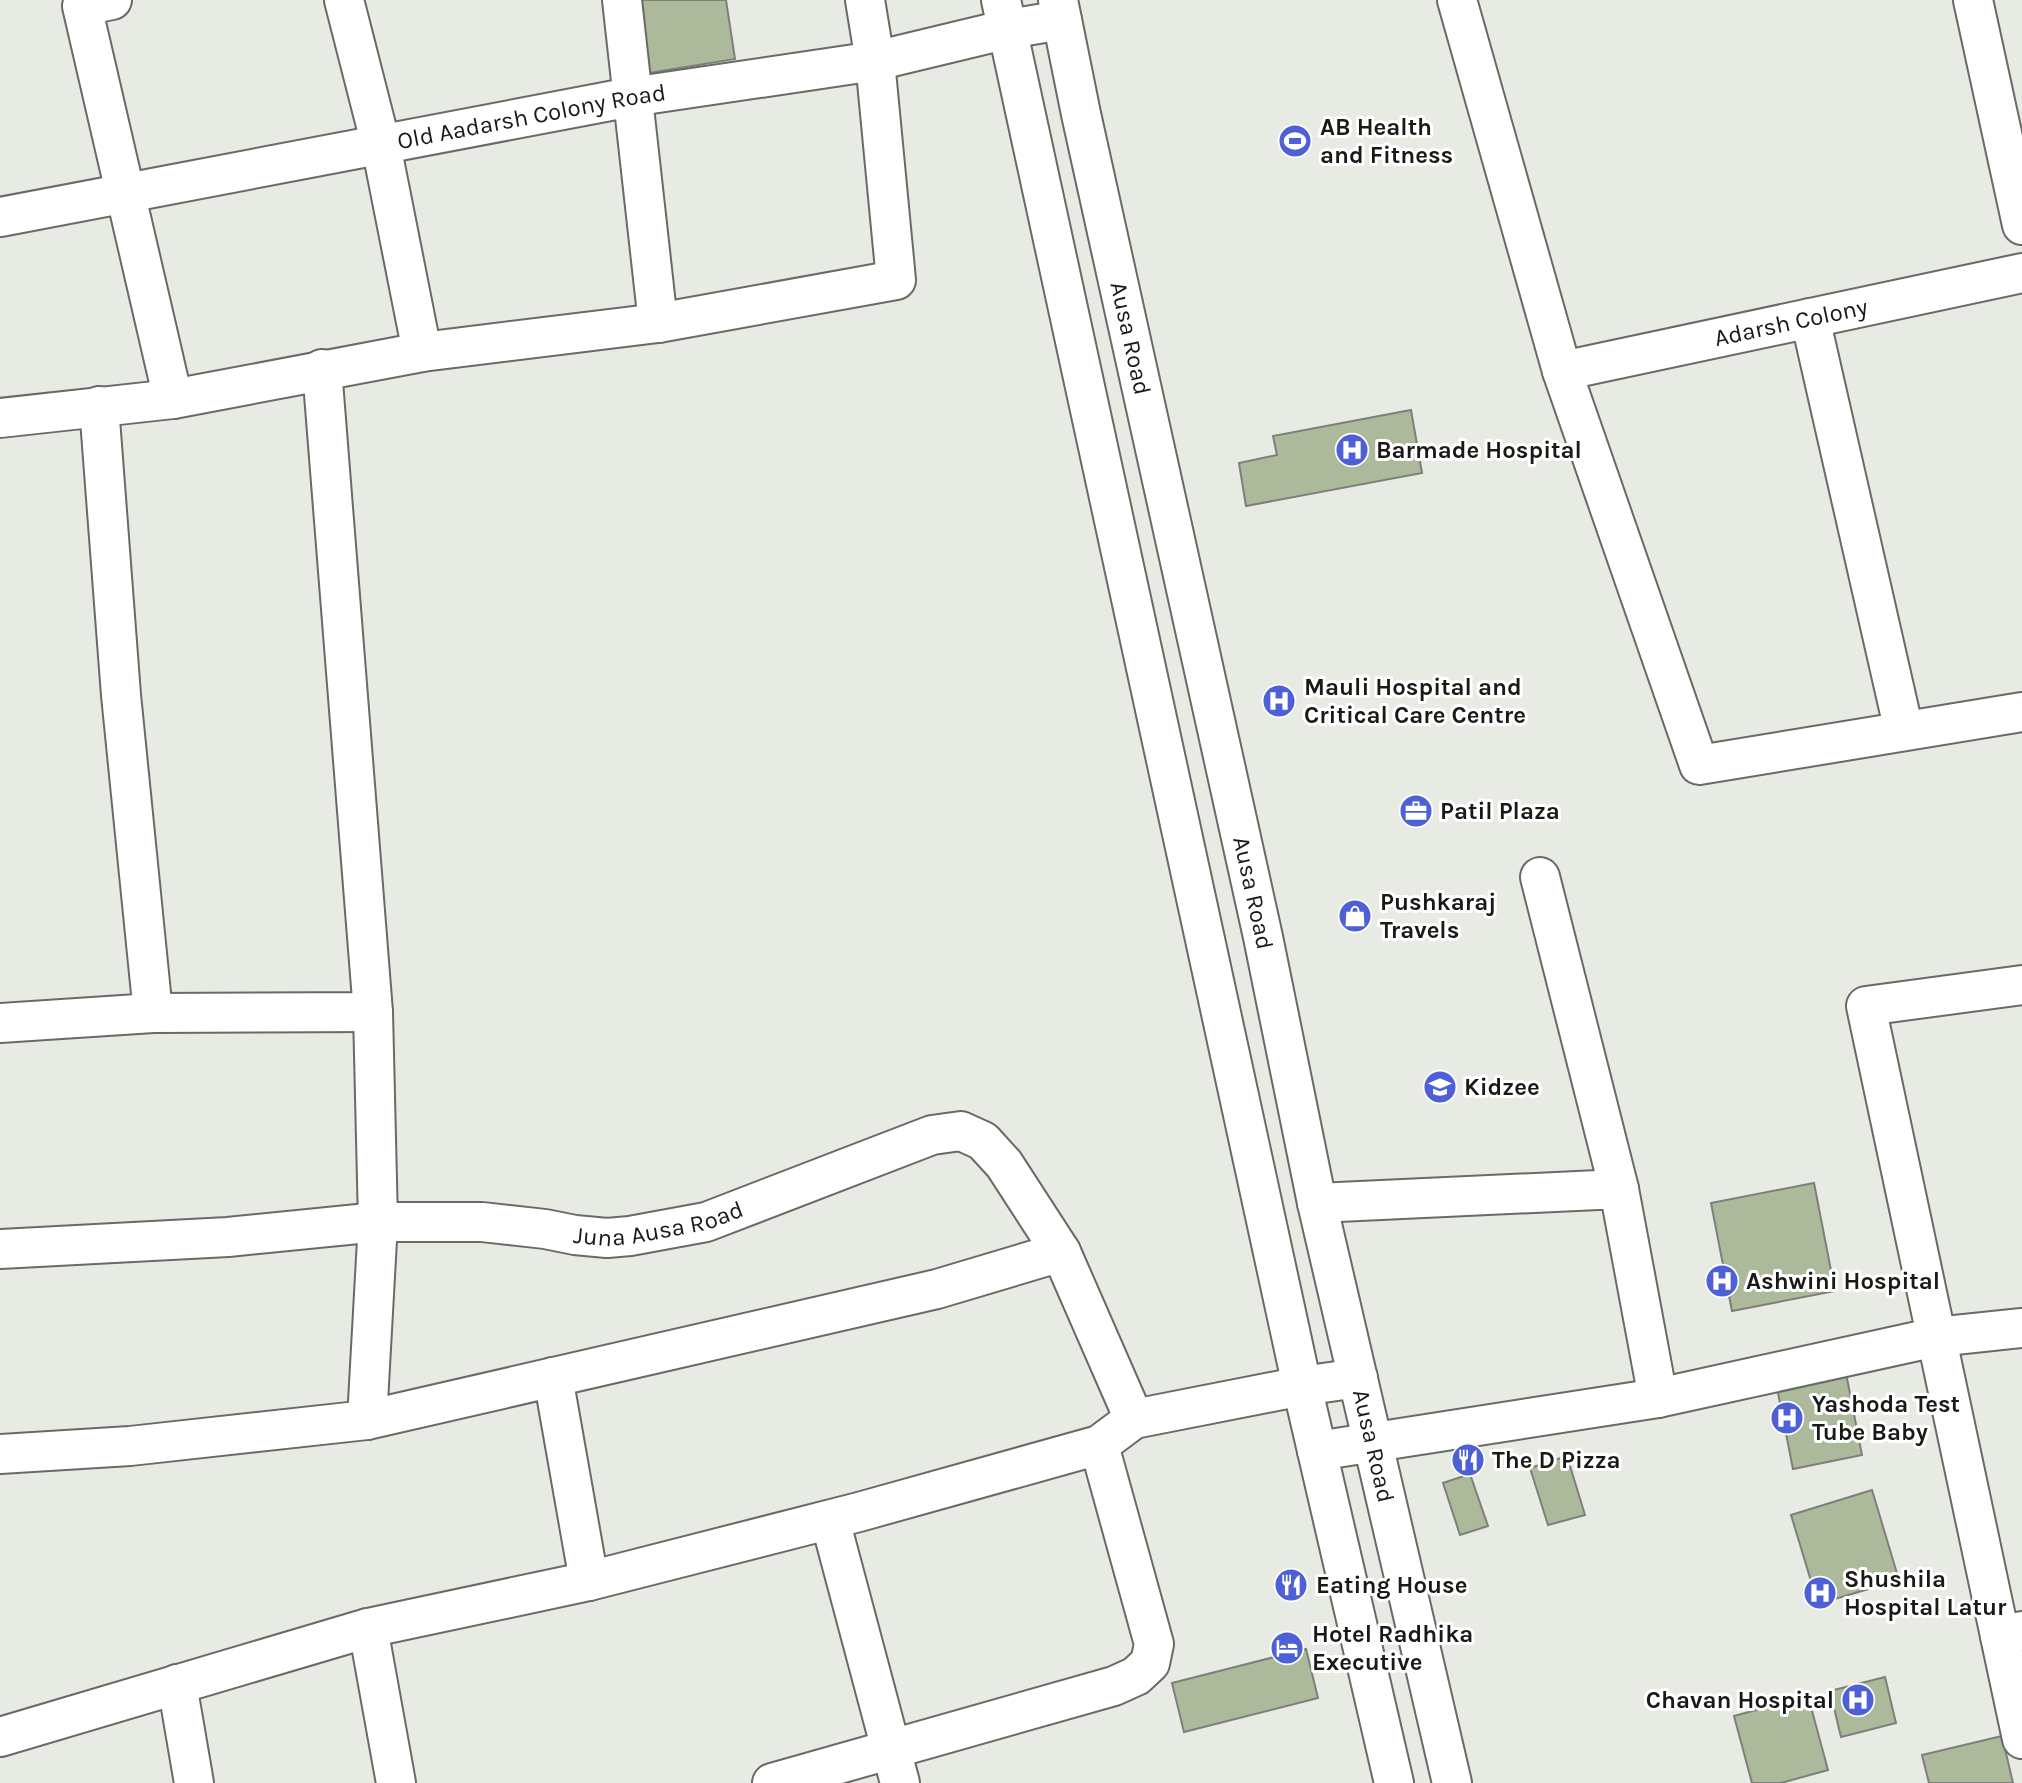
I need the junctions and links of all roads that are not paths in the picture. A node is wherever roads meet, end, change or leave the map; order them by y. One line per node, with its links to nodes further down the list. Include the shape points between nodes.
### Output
1 (112, 0): 12 (street, via 82,6)
2 (344, 0): 11 (street)
3 (622, 0): 10 (street)
4 (865, 0): 9 (street)
5 (1457, 0): 20 (street)
6 (1973, 0): 14 (street)
7 (1060, 10): 8 (street, Old Aadarsh Colony Road); 32 (street, Ausa Road)
8 (1004, 15): 9 (street, Old Aadarsh Colony Road); 40 (street)
9 (875, 61): 10 (street, Old Aadarsh Colony Road); 17 (street, via 896,280)
10 (631, 97): 11 (street, Old Aadarsh Colony Road); 17 (street)
11 (381, 145): 12 (street, Old Aadarsh Colony Road); 18 (street)
12 (126, 192): 13 (street, Old Aadarsh Colony Road); 21 (street)
13 (0, 216)
14 (2022, 225)
15 (2022, 273): 16 (street, Adarsh Colony)
16 (1810, 318): 20 (street, Adarsh Colony); 25 (street)
17 (658, 323): 18 (street)
18 (422, 352): 19 (street)
19 (322, 369): 21 (street); 28 (street)
20 (1562, 371): 25 (street, via 1699,765)
21 (173, 399): 22 (street)
22 (99, 406): 23 (street); 29 (street, via 121,695)
23 (0, 418)
24 (2022, 712): 25 (street)
25 (1904, 731)
26 (1540, 877): 31 (street)
27 (2022, 985): 37 (street, via 1866,1006)
28 (373, 1012): 29 (street); 33 (street)
29 (153, 1013): 30 (street)
30 (0, 1023)
31 (1619, 1189): 32 (street); 41 (street)
32 (1317, 1203): 39 (street, Ausa Road)
33 (378, 1222): 34 (street, Juna Ausa Road, via 228,1237); 35 (street, Juna Ausa Road, via 482,1222 575,1235 630,1236 706,1222 932,1135 961,1131 983,1141 1004,1164); 43 (street)
34 (0, 1250)
35 (1061, 1252): 38 (street, via 937,1289); 42 (street, Juna Ausa Road)
36 (2022, 1328): 37 (street)
37 (1936, 1337): 41 (street); 51 (street)
38 (553, 1377): 43 (street); 49 (street)
39 (1358, 1378): 40 (street); 44 (street, Ausa Road)
40 (1302, 1386): 42 (street); 46 (street)
41 (1658, 1398): 44 (street)
42 (1134, 1419): 45 (street)
43 (367, 1420): 47 (street, via 130,1446)
44 (1373, 1444): 46 (street); 60 (street, Ausa Road)
45 (1099, 1446): 48 (street); 55 (street, via 1154,1644 1150,1663 1136,1676 1114,1685)
46 (1317, 1451): 59 (street)
47 (0, 1454)
48 (830, 1520): 49 (street); 55 (street)
49 (589, 1581): 50 (street)
50 (368, 1628): 52 (street); 57 (street)
51 (2011, 1633): 54 (street)
52 (177, 1684): 53 (street); 56 (street)
53 (0, 1737)
54 (2022, 1739)
55 (896, 1766): 58 (street)
56 (194, 1783)
57 (396, 1783)
58 (772, 1783)
59 (1394, 1783)
60 (1452, 1783)

